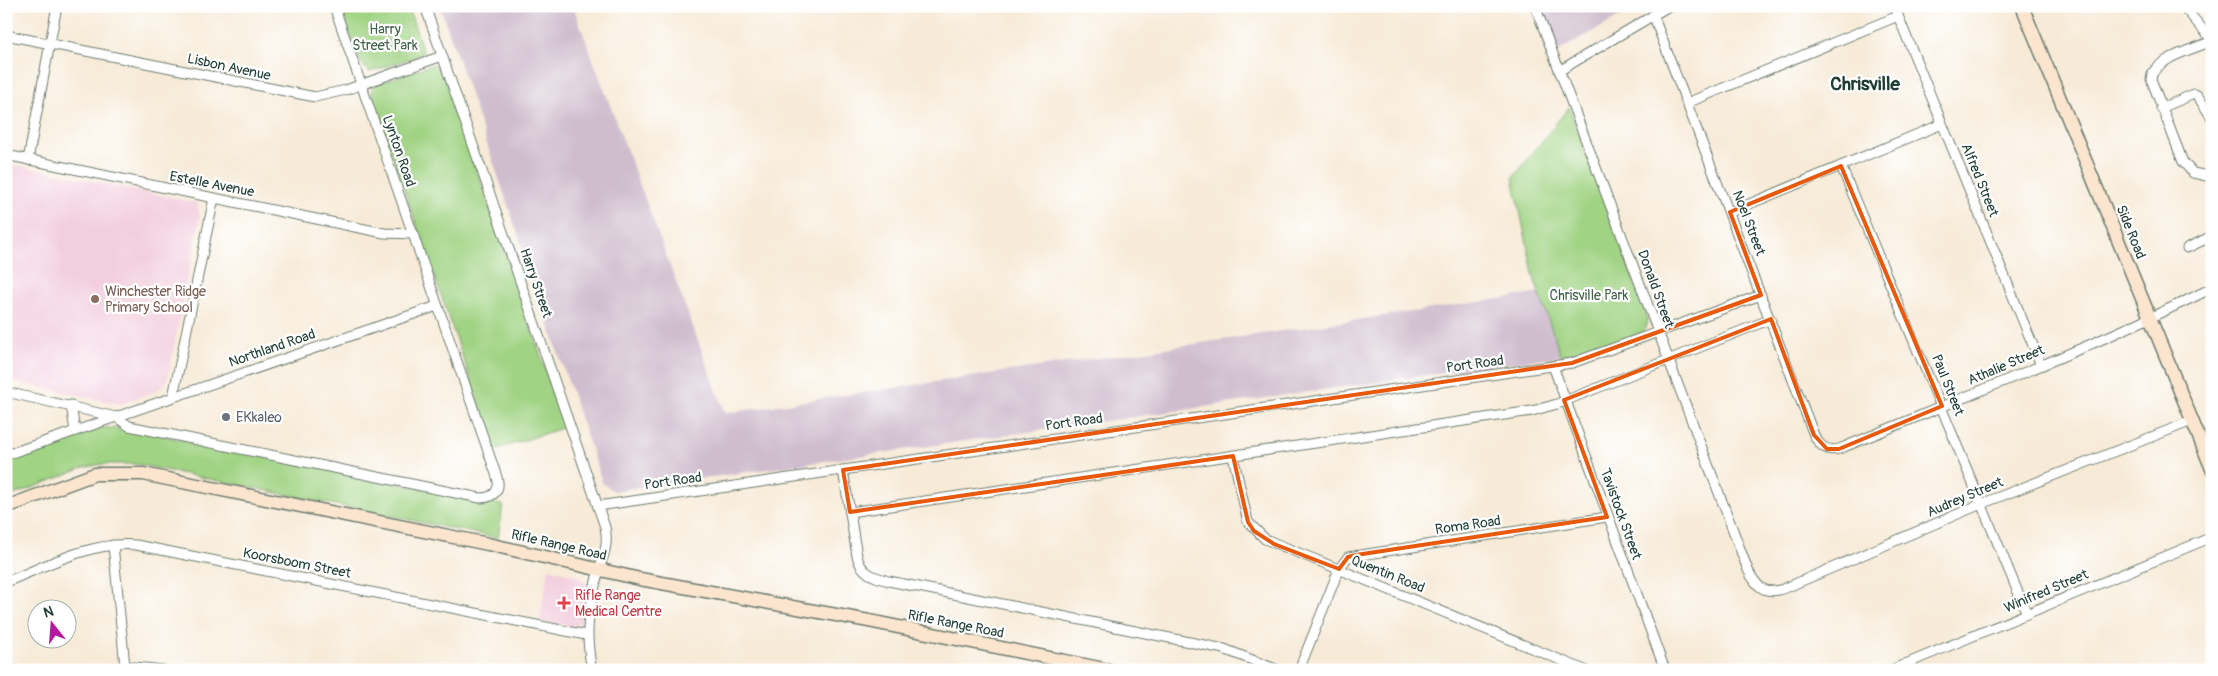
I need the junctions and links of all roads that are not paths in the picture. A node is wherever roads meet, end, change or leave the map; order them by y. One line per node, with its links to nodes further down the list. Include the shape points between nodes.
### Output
1 (57, 6): 13 (street)
2 (334, 6): 16 (street, Lynton Road)
3 (425, 6): 14 (street, Harry Street)
4 (1535, 6): 15 (street, Donald Street)
5 (1669, 6): 9 (street)
6 (1894, 6): 10 (street, Alfred Street)
7 (2183, 6): 12 (street)
8 (2024, 7): 33 (main road, Side Road)
9 (1653, 16): 15 (street); 17 (street, Noel Street)
10 (1898, 16): 17 (street); 20 (street, Alfred Street)
11 (6, 35): 13 (street, Lisbon Avenue)
12 (2212, 41): 18 (street, via 2154,68 2151,79)
13 (49, 44): 16 (street, Lisbon Avenue, via 308,97 327,96); 22 (street)
14 (442, 56): 16 (street, Lisbon Avenue); 54 (street, Harry Street)
15 (1559, 71): 35 (street, Donald Street)
16 (362, 85): 27 (street, Lynton Road)
17 (1687, 103): 26 (street, Noel Street)
18 (2161, 108): 19 (street, via 2194,94); 24 (street, via 2183,162 2193,173)
19 (2212, 118)
20 (1942, 124): 23 (street); 37 (street, Alfred Street)
21 (6, 155): 22 (street, Estelle Avenue)
22 (28, 160): 25 (street, Estelle Avenue)
23 (1842, 166): 26 (street); 43 (street, Paul Street)
24 (2212, 178)
25 (214, 198): 27 (street, Estelle Avenue, via 384,233); 40 (street)
26 (1730, 212): 31 (street, Noel Street)
27 (414, 234): 32 (street, Lynton Road)
28 (2212, 236): 29 (street)
29 (2187, 248)
30 (2212, 288): 33 (street, Athalie Street)
31 (1761, 295): 34 (street, Noel Street); 35 (street, Port Road)
32 (437, 306): 40 (street, Northland Road); 44 (street, Lynton Road, via 497,476 499,486 488,498 138,428 126,425)
33 (2150, 318): 37 (street, Athalie Street); 45 (main road, Side Road)
34 (1771, 319): 36 (street); 47 (street, Noel Street)
35 (1658, 334): 36 (street, Donald Street); 38 (street, Port Road, via 1572,364)
36 (1668, 358): 41 (street); 62 (street, Donald Street)
37 (2041, 365): 43 (street, Athalie Street)
38 (1553, 366): 41 (street, Tavistock Street); 52 (street, Port Road)
39 (6, 392): 42 (street)
40 (173, 397): 44 (street, Northland Road)
41 (1564, 400): 50 (street, via 1532,411 1482,420); 57 (street, Tavistock Street)
42 (70, 405): 44 (street); 46 (street)
43 (1942, 406): 47 (street, Athalie Street, via 1835,450 1826,449); 53 (street, Paul Street)
44 (116, 417): 46 (street)
45 (2192, 421): 48 (main road, Side Road); 53 (street, Audrey Street)
46 (76, 431): 49 (street)
47 (1817, 442)
48 (2208, 452): 51 (main road, Side Road)
49 (6, 455)
50 (1233, 456): 56 (street); 60 (street, Quentin Road, via 1248,522 1254,531 1274,544)
51 (2212, 469)
52 (843, 470): 54 (street, Port Road); 56 (street, Rifle Range Road)
53 (1981, 504): 62 (street, Audrey Street, via 1783,589 1766,591); 64 (street, Paul Street)
54 (598, 506): 61 (street, Harry Street, via 607,544)
55 (6, 507): 61 (main road, Rifle Range Road, via 95,474 143,474 488,544)
56 (850, 512): 72 (street, Rifle Range Road, via 858,562 874,576 1224,649)
57 (1607, 517): 60 (street, Roma Road, via 1356,555 1348,557); 75 (street, Tavistock Street)
58 (2212, 537): 64 (street, Winifred Street)
59 (113, 544): 63 (street, Koorsboom Street, via 88,550); 65 (street, Koorsboom Street, via 157,548); 66 (street)
60 (1339, 569): 73 (street); 74 (street, Quentin Road)
61 (599, 570): 65 (street, Harry Street); 67 (main road, Rifle Range Road)
62 (1753, 581)
63 (6, 582)
64 (2027, 614): 76 (street, Winifred Street)
65 (586, 635): 70 (street)
66 (125, 666): 68 (street); 69 (street)
67 (1072, 666): 71 (main road, Rifle Range Road)
68 (108, 670)
69 (163, 670)
70 (592, 670)
71 (1110, 670)
72 (1278, 670)
73 (1299, 670)
74 (1585, 670)
75 (1665, 670)
76 (1891, 670)

